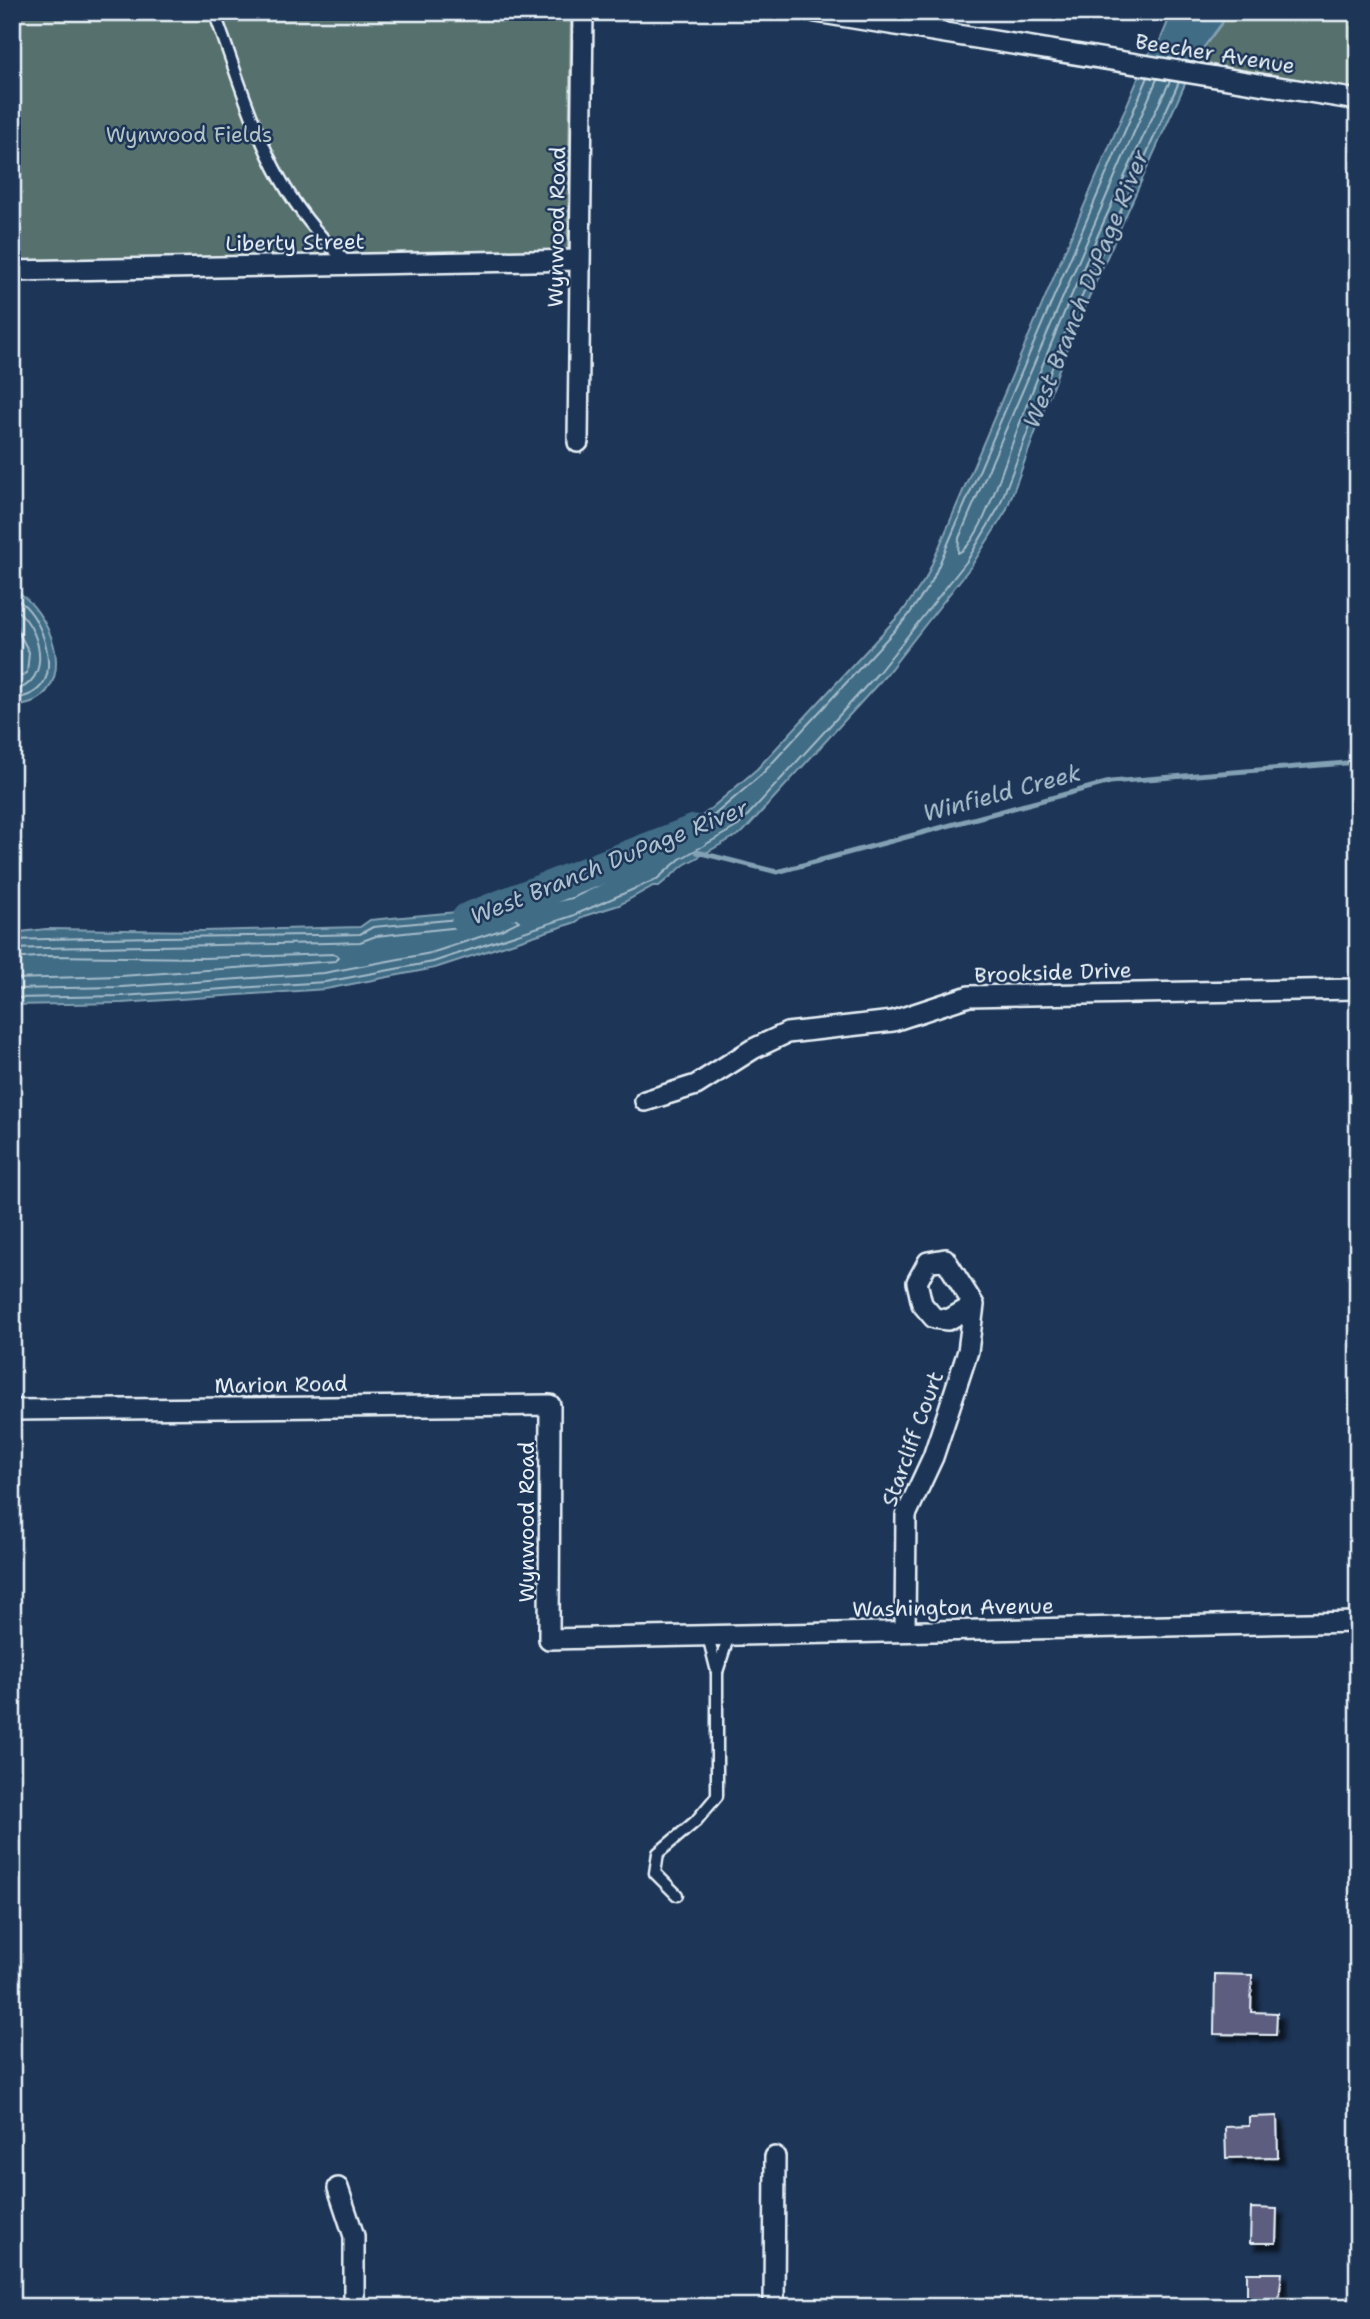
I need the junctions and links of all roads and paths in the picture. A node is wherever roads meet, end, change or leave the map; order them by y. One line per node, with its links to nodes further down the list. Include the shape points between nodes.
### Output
1 (583, 12): 7 (street, Wynwood Road)
2 (816, 12): 5 (street, Beecher Avenue)
3 (932, 12): 5 (street)
4 (217, 20): 8 (lane, via 266,155 284,190 303,217)
5 (922, 30): 6 (street, Beecher Avenue)
6 (1358, 100)
7 (579, 260): 8 (street, Liberty Street); 10 (street, Wynwood Road)
8 (350, 265): 9 (street, Liberty Street)
9 (12, 271)
10 (578, 442)
11 (1358, 989): 12 (street, Brookside Drive, via 969,996 893,1021 787,1033 696,1085)
12 (645, 1101)
13 (974, 1305): 17 (street, Starcliff Court, via 968,1351 933,1457 906,1515)
14 (550, 1405): 15 (street, Marion Road); 20 (street, Wynwood Road)
15 (12, 1410)
16 (1358, 1622): 17 (street, Washington Avenue)
17 (905, 1631): 18 (street, Washington Avenue)
18 (729, 1635): 19 (street, Washington Avenue); 21 (lane)
19 (708, 1636): 20 (street, Washington Avenue); 21 (lane)
20 (549, 1639)
21 (717, 1672): 22 (lane, via 718,1796 658,1853 656,1863 655,1873)
22 (677, 1895)
23 (775, 2157): 26 (street)
24 (338, 2188): 25 (street, via 354,2236)
25 (354, 2307)
26 (774, 2307)

